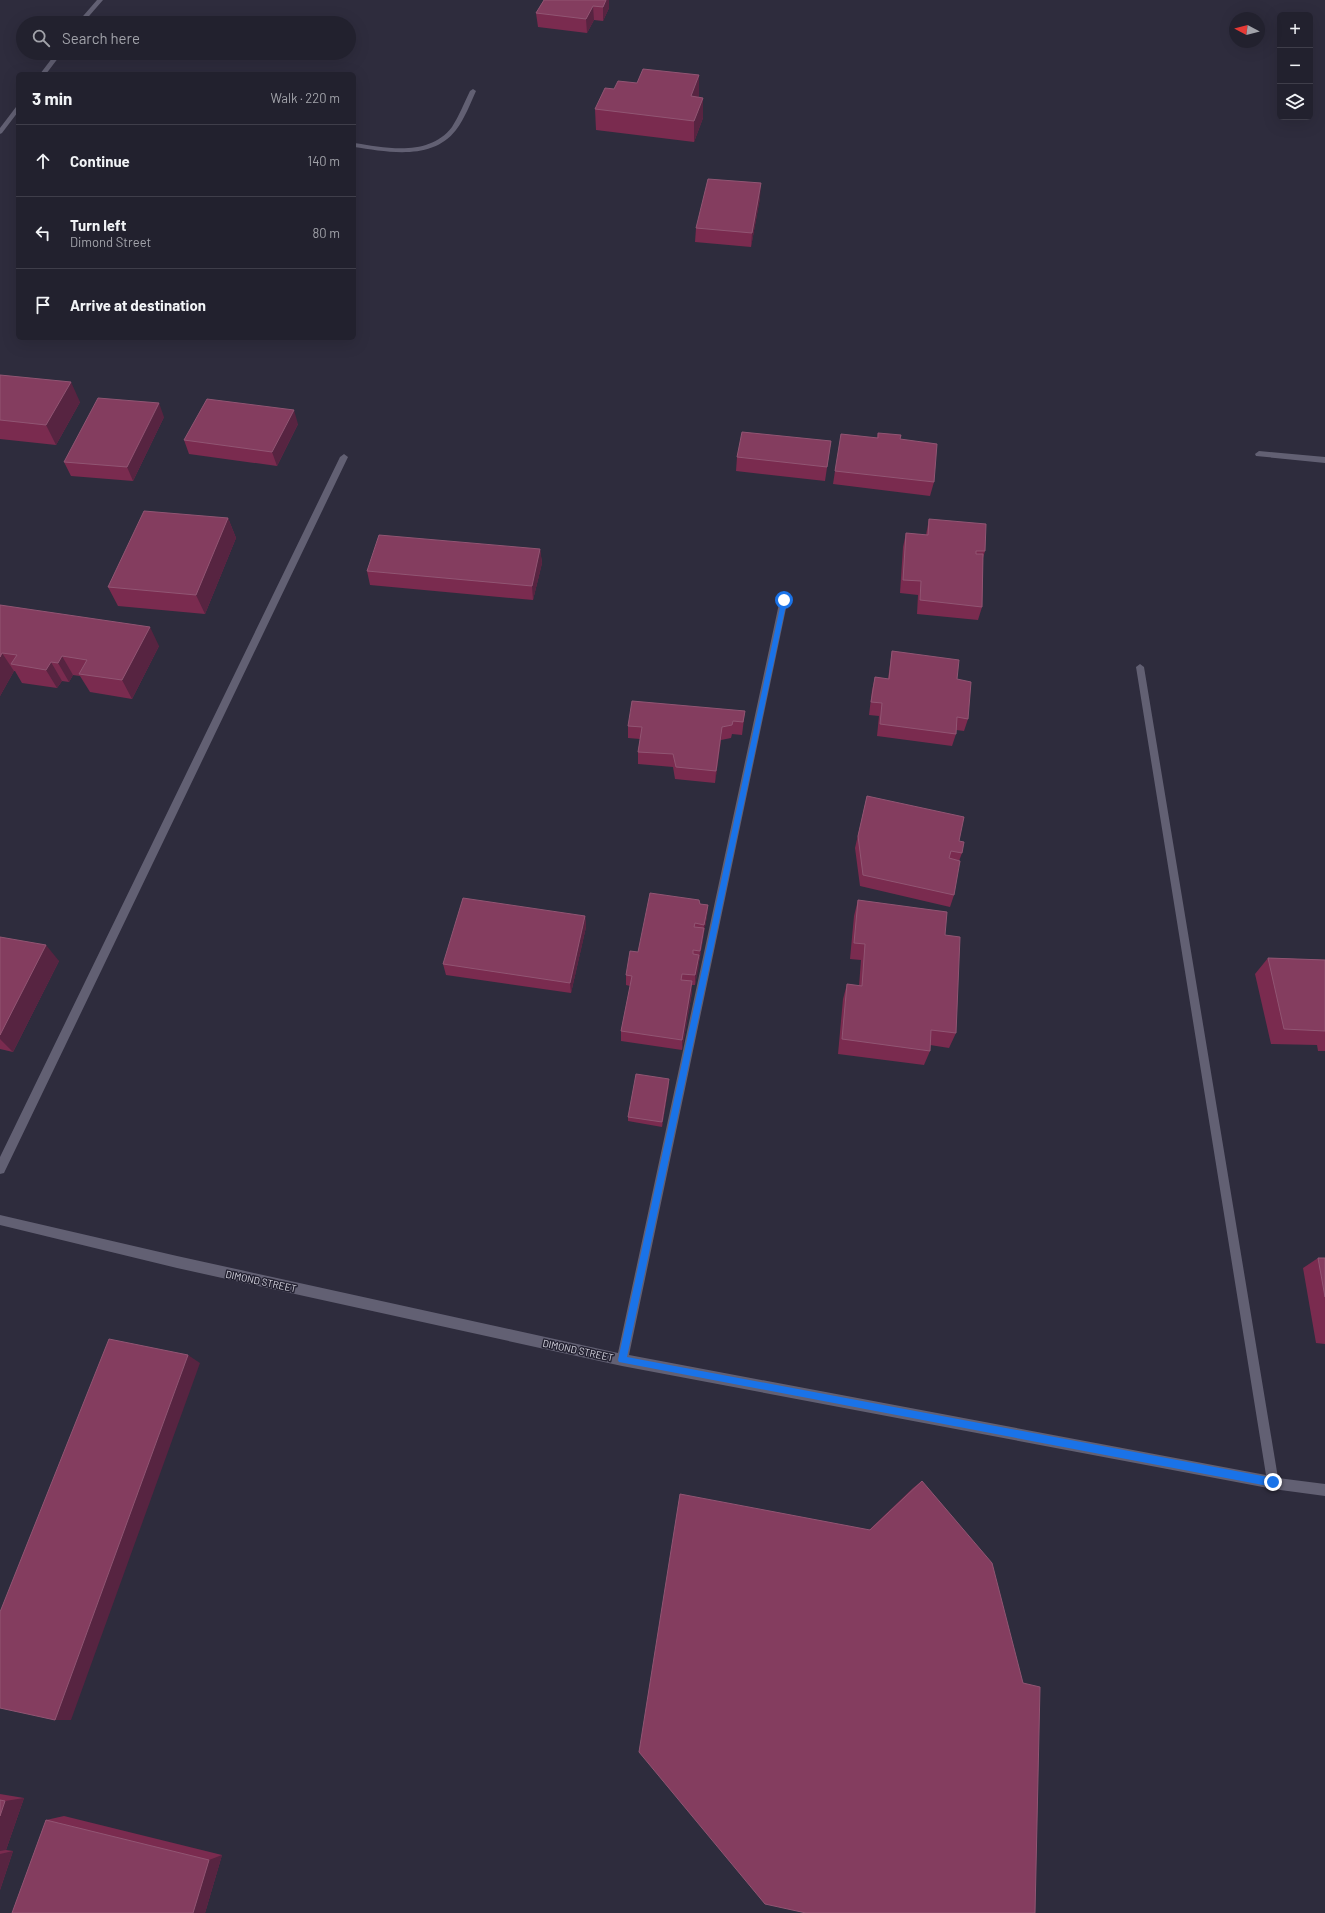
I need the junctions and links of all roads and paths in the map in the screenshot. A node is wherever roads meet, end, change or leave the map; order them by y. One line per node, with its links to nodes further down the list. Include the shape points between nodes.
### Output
1 (100, 0): 2 (street)
2 (86, 16)
3 (54, 60): 4 (street)
4 (45, 72)
5 (473, 91): 8 (street, via 452,130 438,142 418,150)
6 (16, 111): 7 (street)
7 (0, 132)
8 (356, 145)
9 (1259, 454): 11 (street)
10 (344, 457): 14 (street)
11 (1325, 460)
12 (784, 600): 16 (street)
13 (1140, 668): 17 (street)
14 (0, 1169)
15 (0, 1220): 16 (street, DIMOND STREET, via 177,1262)
16 (622, 1360): 17 (street, DIMOND STREET)
17 (1273, 1482): 18 (street, DIMOND STREET)
18 (1325, 1490)

